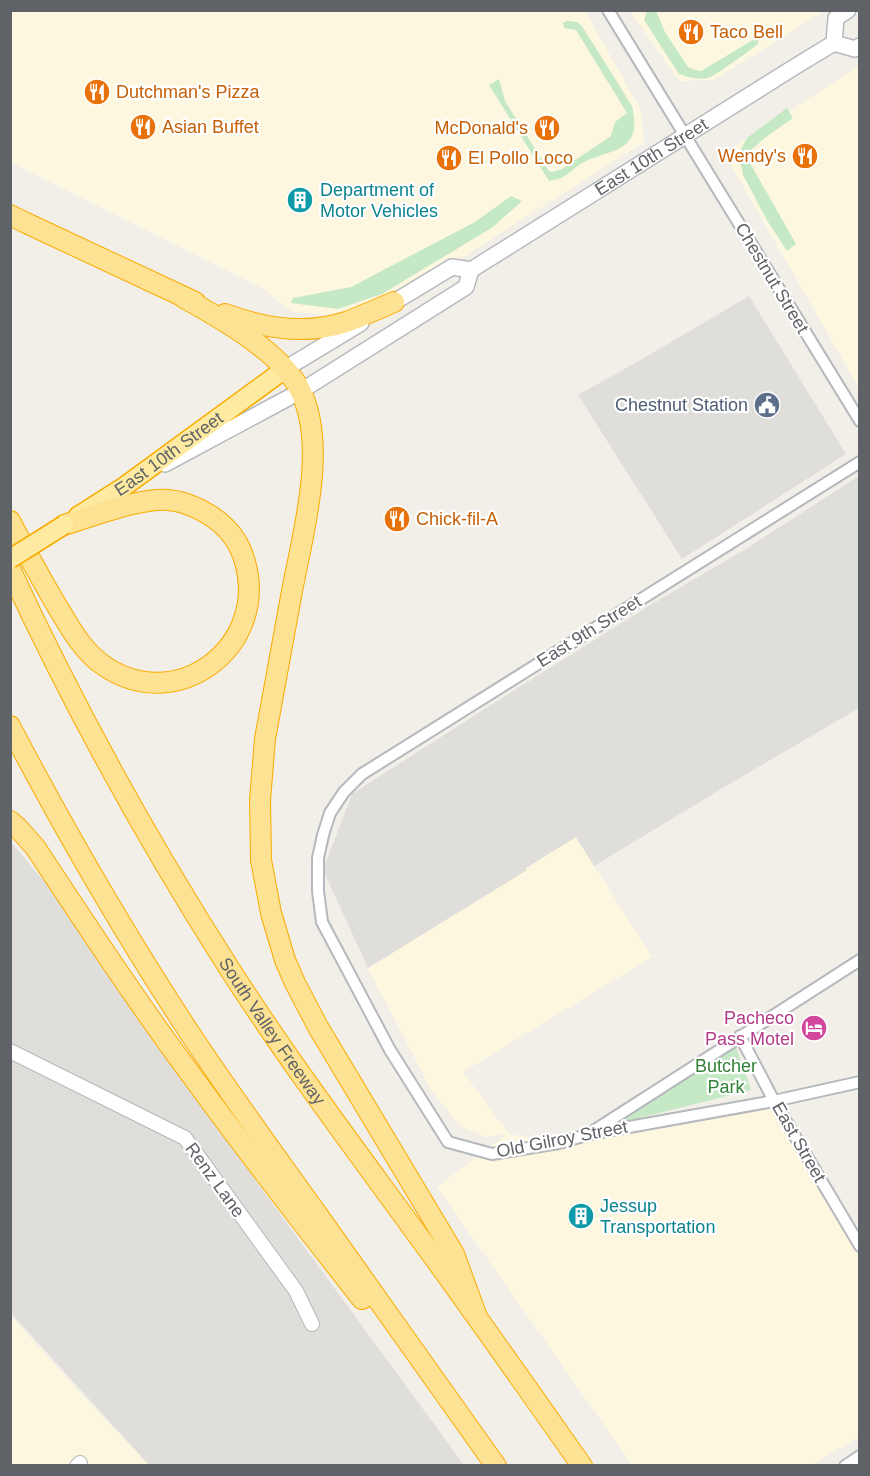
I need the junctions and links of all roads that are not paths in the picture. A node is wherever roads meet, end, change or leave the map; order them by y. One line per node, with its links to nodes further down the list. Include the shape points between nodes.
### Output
1 (608, 10): 5 (street, Chestnut Street)
2 (848, 10): 3 (main road, via 836,18)
3 (834, 44): 4 (main road, via 855,49); 5 (main road, East 10th Street)
4 (860, 46)
5 (686, 135): 7 (main road, East 10th Street); 12 (street, Chestnut Street)
6 (10, 215): 8 (highway)
7 (471, 270): 9 (main road, East 10th Street, via 452,267); 11 (main road, East 10th Street, via 466,287)
8 (184, 298): 9 (highway, via 237,318 289,329 344,322); 10 (highway, via 228,323)
9 (394, 302): 10 (main road, East 10th Street)
10 (285, 369): 11 (highway); 14 (highway, East 10th Street)
11 (301, 391): 14 (main road, East 10th Street); 31 (highway, via 311,425 313,469 265,740 260,831 265,887 280,945 298,991 454,1254)
12 (860, 421)
13 (860, 462): 21 (street, East 9th Street, via 362,774)
14 (125, 486): 16 (highway)
15 (10, 521): 16 (highway, via 76,637 104,666 142,682 182,680 202,672 232,644 250,600 249,577 234,536 219,521 179,501 157,500)
16 (64, 525): 17 (highway, bridge)
17 (10, 559)
18 (10, 569): 31 (highway, South Valley Freeway, via 104,758 219,952 334,1122)
19 (10, 726): 23 (highway)
20 (10, 755): 23 (highway)
21 (330, 813): 29 (street, Old Gilroy Street, via 318,858 322,922 390,1050 448,1142 492,1155)
22 (10, 821): 34 (highway, via 35,847 145,1010 275,1188)
23 (123, 928): 34 (highway, via 223,1083)
24 (860, 960): 25 (street)
25 (740, 1036): 28 (street, East Street); 29 (street)
26 (10, 1051): 32 (street, Renz Lane, via 185,1138 296,1291)
27 (860, 1082): 28 (street, Old Gilroy Street)
28 (774, 1101): 29 (street, Old Gilroy Street); 30 (street, East Street)
29 (590, 1134)
30 (860, 1246)
31 (477, 1317): 35 (highway, South Valley Freeway)
32 (312, 1324)
33 (860, 1456): 36 (street)
34 (494, 1466)
35 (582, 1466)
36 (845, 1466)

